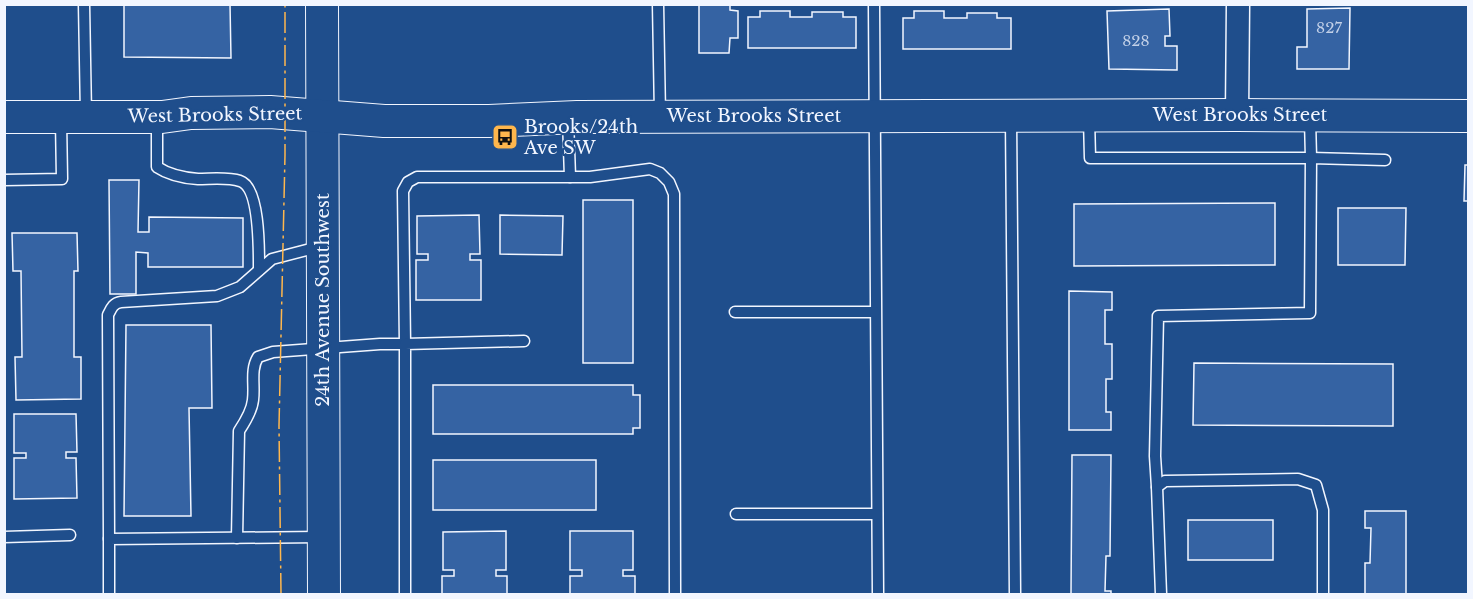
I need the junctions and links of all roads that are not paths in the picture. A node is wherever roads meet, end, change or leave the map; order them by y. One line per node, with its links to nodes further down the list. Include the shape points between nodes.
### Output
1 (84, 4): 15 (lane)
2 (322, 4): 6 (street, 24th Avenue Southwest)
3 (658, 4): 11 (lane)
4 (874, 4): 12 (lane)
5 (1238, 4): 9 (street)
6 (322, 115): 16 (street, West Brooks Street, via 202,112); 17 (street, West Brooks Street, via 384,121); 22 (street, 24th Avenue Southwest)
7 (1011, 115): 8 (street, West Brooks Street); 12 (street, West Brooks Street); 42 (lane)
8 (1089, 115): 9 (street, West Brooks Street); 18 (lane, via 1090,158)
9 (1237, 115): 10 (street, West Brooks Street)
10 (1310, 115): 13 (street, West Brooks Street); 18 (lane)
11 (660, 116): 12 (street, West Brooks Street); 17 (street, West Brooks Street)
12 (874, 116): 25 (lane)
13 (1468, 116)
14 (4, 117): 15 (street, West Brooks Street)
15 (74, 117): 16 (street, West Brooks Street); 21 (lane, via 62,179)
16 (157, 117): 23 (lane, via 158,167 193,178 240,181 248,186 259,237)
17 (568, 117): 20 (lane)
18 (1311, 158): 19 (lane); 29 (lane, via 1310,313 1158,316)
19 (1385, 160)
20 (570, 177): 27 (lane, via 417,177 408,182 403,191); 40 (lane, via 650,169 669,182 674,194)
21 (4, 180)
22 (322, 245): 23 (lane, via 272,259); 28 (street, 24th Avenue Southwest)
23 (259, 270): 36 (lane, via 240,287 217,296 121,302 111,308)
24 (735, 312): 25 (lane)
25 (875, 312): 31 (lane)
26 (524, 341): 27 (lane)
27 (405, 344): 28 (lane); 39 (lane)
28 (323, 348): 34 (street, 24th Avenue Southwest); 35 (lane, via 273,352 258,357 253,364 253,402 239,431)
29 (1157, 487): 43 (lane); 44 (lane, via 1165,481 1298,479 1316,484 1323,510)
30 (736, 514): 31 (lane)
31 (877, 514): 41 (lane)
32 (70, 535): 33 (lane)
33 (4, 537)
34 (324, 537): 35 (lane); 38 (street, 24th Avenue Southwest)
35 (237, 538): 36 (lane)
36 (109, 539): 37 (lane)
37 (109, 594)
38 (324, 594)
39 (405, 594)
40 (675, 594)
41 (878, 594)
42 (1015, 594)
43 (1161, 594)
44 (1323, 594)

